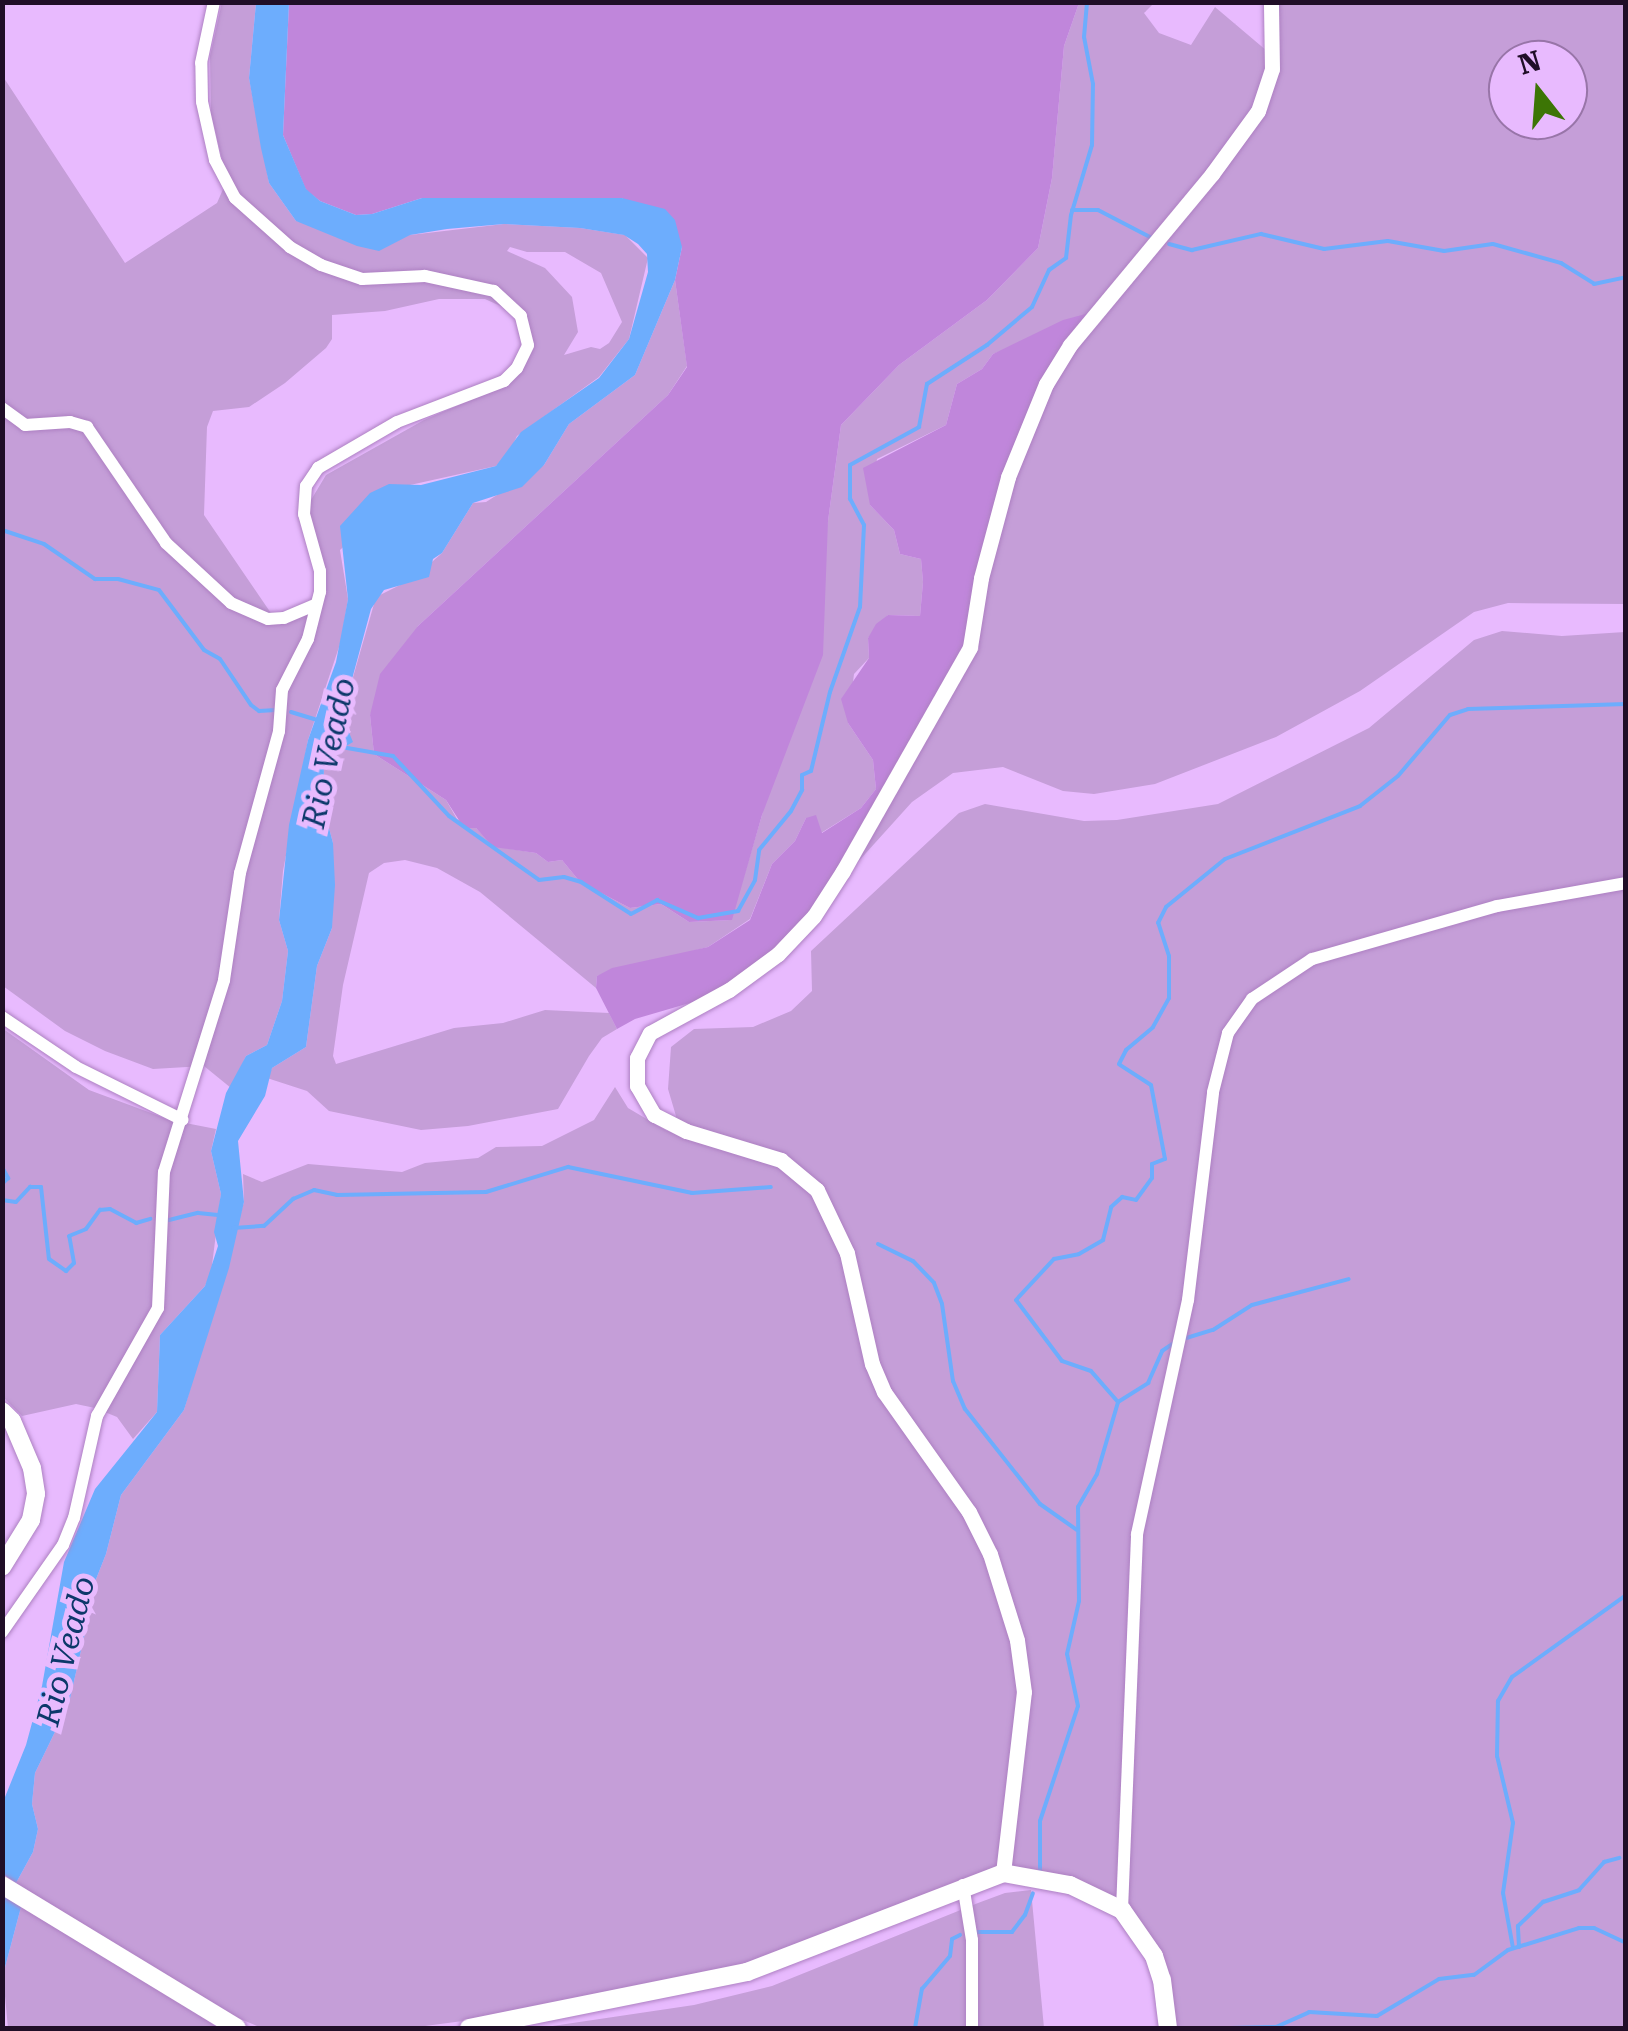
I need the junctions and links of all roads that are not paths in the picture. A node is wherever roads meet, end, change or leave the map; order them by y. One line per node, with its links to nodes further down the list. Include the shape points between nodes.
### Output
1 (214, 2): 4 (street, via 202,102 214,160 235,198 320,265 362,279 425,276 494,292 517,310 528,336 523,358 504,382 422,410 312,475 303,503 320,570)
2 (1271, 2): 11 (street, via 1272,68 1258,111 1046,384 1008,477 970,648 844,871 778,954 650,1033 636,1058 637,1086 654,1116 781,1160 817,1190 848,1253 884,1392 984,1542 1008,1605 1024,1692)
3 (2, 408): 4 (street, via 25,425 70,422 87,428 166,543 231,603 268,619)
4 (315, 605): 7 (street, via 308,639 282,690 280,732 240,874 224,980)
5 (1626, 883): 14 (street, via 1497,906 1312,959 1252,999 1228,1033 1213,1092 1188,1300 1136,1534)
6 (2, 1017): 7 (street, via 76,1067)
7 (183, 1120): 10 (street, via 161,1187 158,1308 103,1401 63,1545)
8 (2, 1411): 9 (main road, via 32,1468 36,1494 31,1520)
9 (2, 1567)
10 (2, 1632)
11 (1003, 1873): 13 (main road); 14 (main road, via 1070,1885)
12 (2, 1885): 15 (main road)
13 (963, 1885): 16 (main road, via 747,1972); 17 (street, via 972,1940)
14 (1122, 1910): 18 (main road, via 1154,1956)
15 (237, 2028)
16 (470, 2028)
17 (972, 2028)
18 (1168, 2028)

